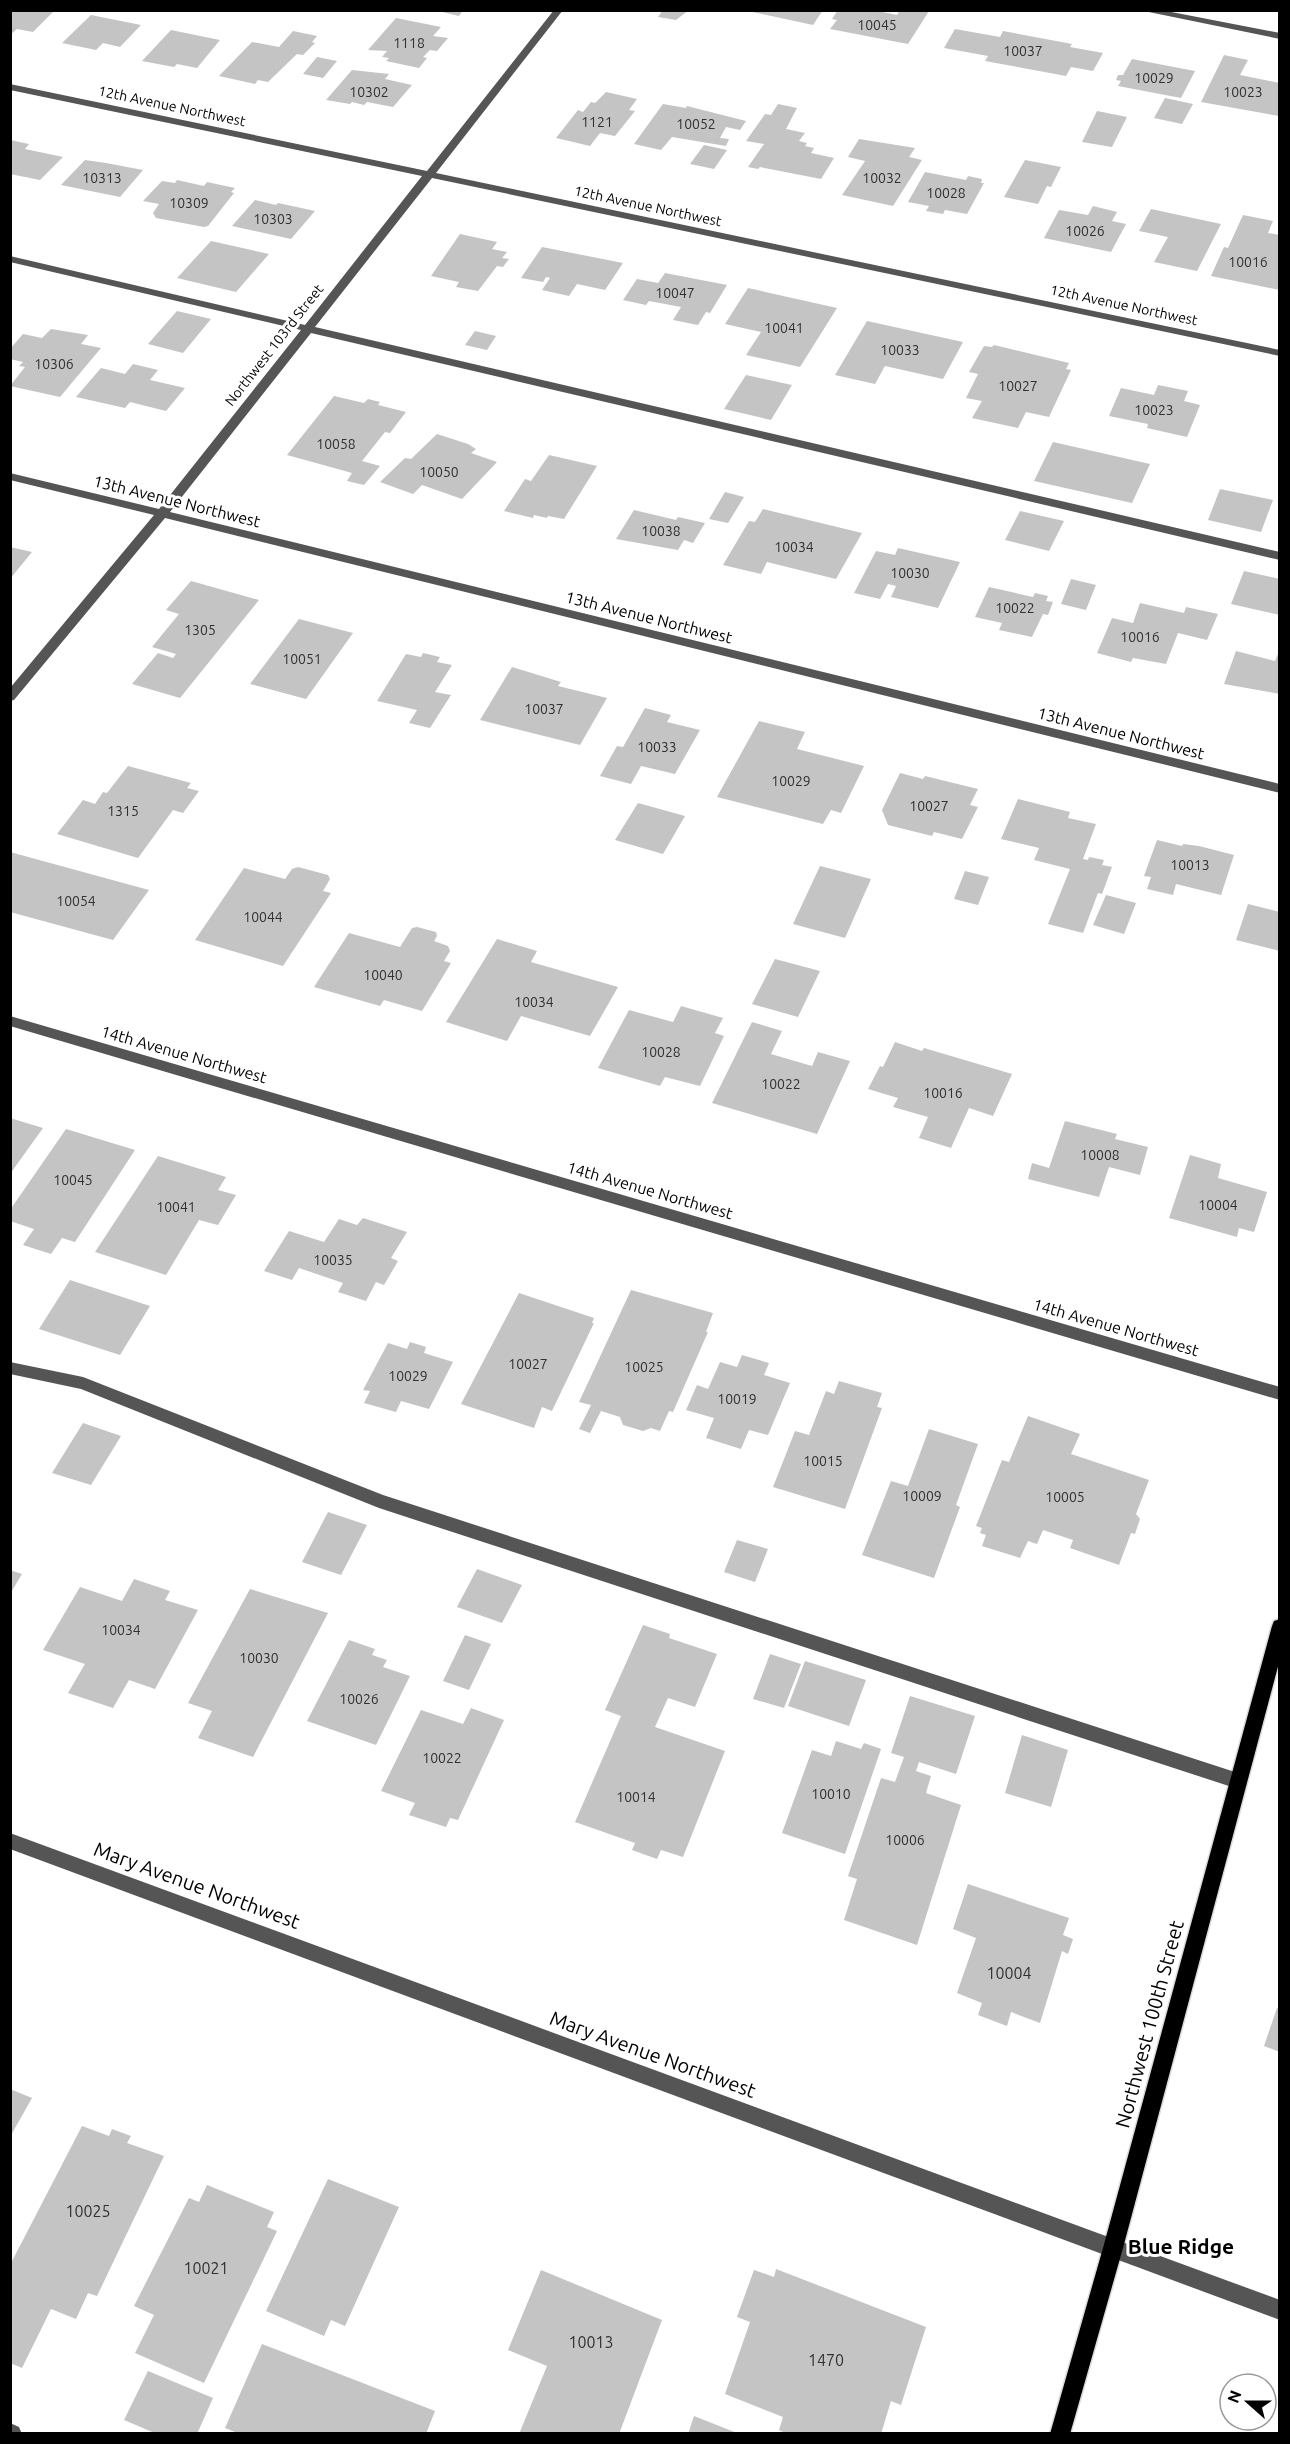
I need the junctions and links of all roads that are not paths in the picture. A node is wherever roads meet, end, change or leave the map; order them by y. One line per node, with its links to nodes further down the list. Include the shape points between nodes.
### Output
1 (559, 10): 5 (street, Northwest 103rd Street)
2 (1143, 10): 3 (street)
3 (1280, 36)
4 (10, 87): 5 (street, 12th Avenue Northwest)
5 (428, 175): 7 (street, Northwest 103rd Street); 8 (street, 12th Avenue Northwest)
6 (10, 259): 7 (street)
7 (307, 328): 10 (street, Northwest 103rd Street); 11 (street)
8 (1280, 353)
9 (10, 476): 10 (street, 13th Avenue Northwest)
10 (161, 515): 12 (street, Northwest 103rd Street); 13 (street, 13th Avenue Northwest)
11 (1280, 556)
12 (10, 697)
13 (1280, 789)
14 (10, 1022): 16 (street, 14th Avenue Northwest)
15 (10, 1368): 18 (street, via 83,1383 379,1502)
16 (1280, 1394)
17 (1280, 1626): 18 (main road, Northwest 100th Street)
18 (1238, 1781): 20 (main road, Northwest 100th Street)
19 (10, 1841): 20 (street, Mary Avenue Northwest)
20 (1113, 2247): 21 (street, Mary Avenue Northwest); 22 (main road, Northwest 100th Street)
21 (1280, 2310)
22 (1060, 2433)

